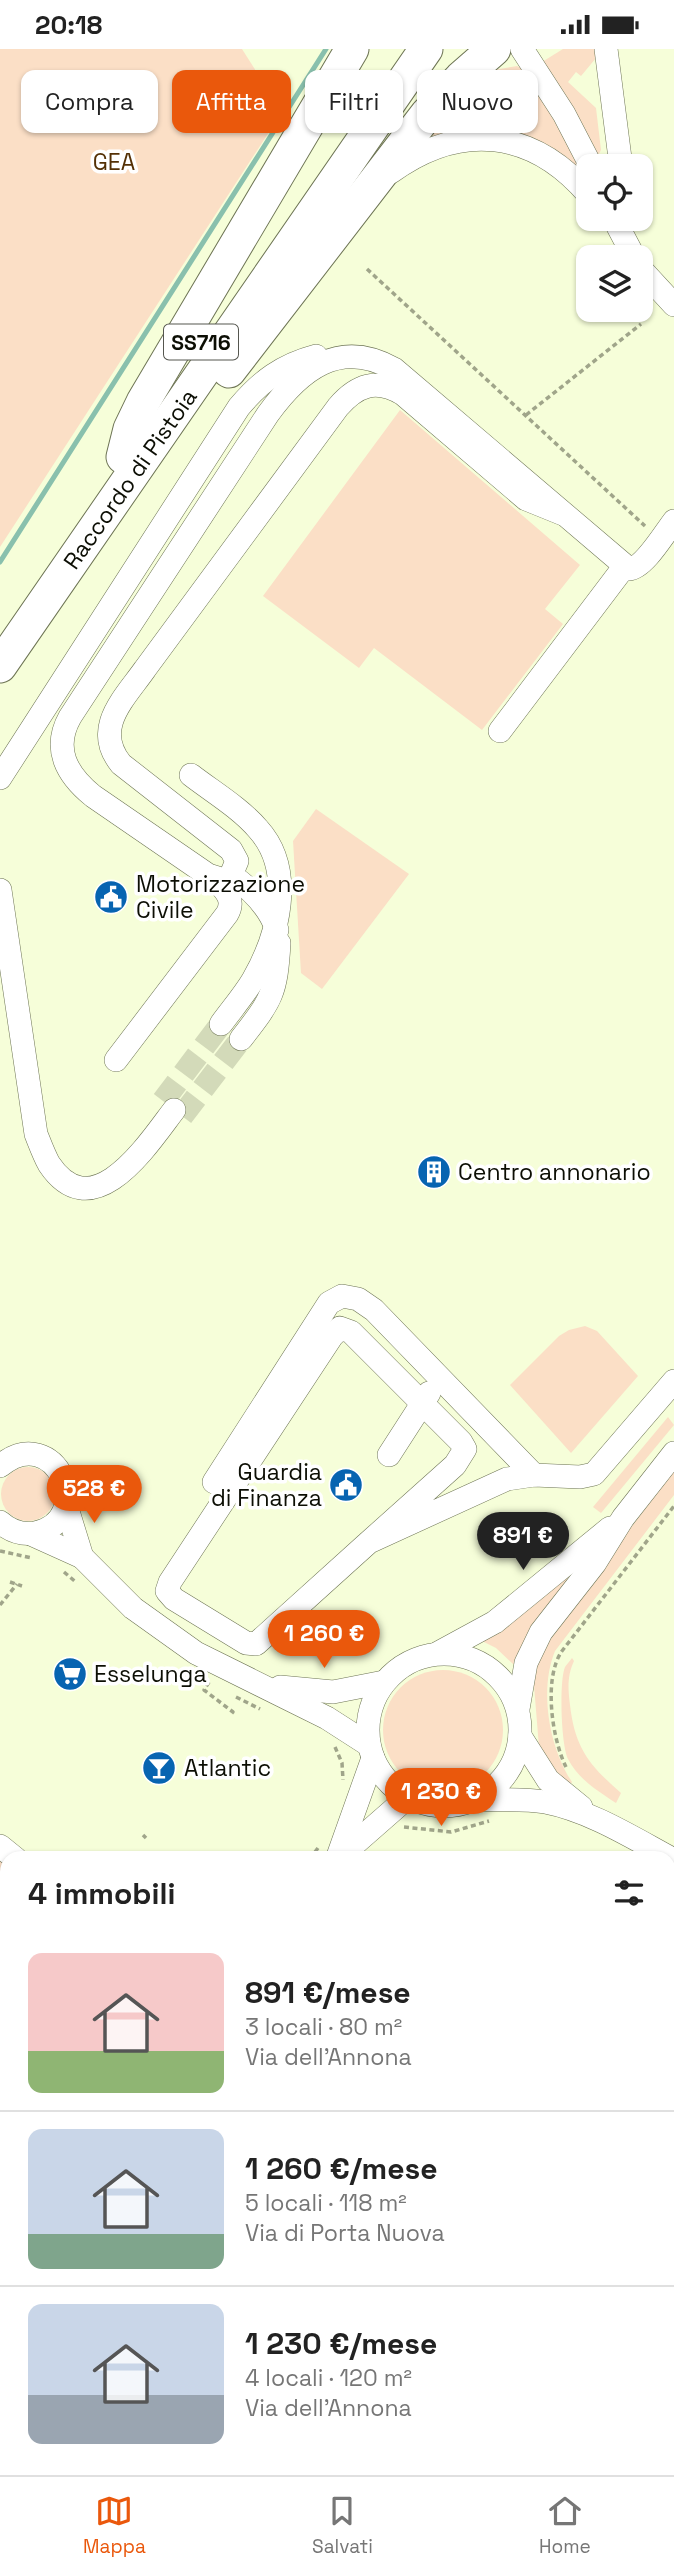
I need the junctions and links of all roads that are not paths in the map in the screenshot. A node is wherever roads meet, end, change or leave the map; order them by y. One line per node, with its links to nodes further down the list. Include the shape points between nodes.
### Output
1 (352, 49): 13 (highway, via 143,402 130,429)
2 (606, 49): 7 (street)
3 (416, 51): 13 (highway, Raccordo di Pistoia / SS716)
4 (530, 51): 5 (street); 6 (street)
5 (485, 57): 9 (highway, via 427,114)
6 (585, 154)
7 (619, 154)
8 (576, 182): 9 (street, via 542,155 489,139 425,150)
9 (372, 187): 13 (highway, via 214,389)
10 (653, 280): 11 (street)
11 (674, 305)
12 (346, 356): 14 (street, via 365,357 394,369); 22 (street, via 322,355 281,368 239,407); 23 (street, via 312,367 279,399 63,731 64,761 79,784)
13 (131, 462): 17 (highway, Raccordo di Pistoia / SS716)
14 (563, 515): 16 (street); 23 (street, via 526,499 393,388 367,385 346,398 110,723 110,745 121,764 231,850 237,861)
15 (674, 521): 16 (street, via 639,566 631,570)
16 (624, 566): 20 (street)
17 (13, 632): 18 (highway, Raccordo di Pistoia / SS716); 19 (highway, via 17,661)
18 (0, 666)
19 (0, 689)
20 (500, 731)
21 (191, 775): 25 (street, via 250,821 267,841 279,877)
22 (0, 778)
23 (223, 876): 25 (street, via 248,887 267,908); 27 (street, via 230,898 228,914)
24 (0, 890): 28 (street, via 36,1134 49,1163 80,1187)
25 (278, 935): 26 (street, via 273,968)
26 (231, 1032)
27 (116, 1060)
28 (173, 1109)
29 (440, 1377): 31 (street); 35 (street); 36 (street, via 369,1306 351,1297 337,1297)
30 (672, 1387): 35 (street, via 594,1474 580,1478)
31 (422, 1403): 33 (street); 41 (street, via 461,1442 464,1453); 41 (street, via 351,1332 337,1330 167,1591 246,1643 256,1644)
32 (674, 1453): 38 (street)
33 (389, 1455)
34 (0, 1466): 37 (street, via 20,1455 46,1459 64,1479)
35 (534, 1475): 41 (street, via 500,1481)
36 (214, 1482)
37 (66, 1505): 40 (street, via 55,1523); 42 (street)
38 (623, 1518): 43 (street, via 495,1622); 46 (street, via 534,1643)
39 (0, 1522): 40 (street, via 13,1531)
40 (31, 1534): 42 (street)
41 (369, 1542)
42 (82, 1557): 45 (street, via 133,1608 177,1641)
43 (438, 1653): 44 (street, via 408,1662); 46 (street, via 460,1655 489,1668 507,1687)
44 (384, 1682): 45 (street, via 322,1692); 48 (street, via 369,1712)
45 (265, 1685): 48 (street, via 327,1718)
46 (518, 1712): 47 (street)
47 (520, 1737): 50 (street, via 506,1774); 51 (street, via 548,1780)
48 (371, 1751): 49 (street, via 389,1783); 52 (street)
49 (408, 1797): 50 (street, via 438,1806); 53 (street)
50 (475, 1799): 51 (street, via 546,1803)
51 (594, 1818): 54 (street)
52 (334, 1851)
53 (336, 1851)
54 (657, 1851)

